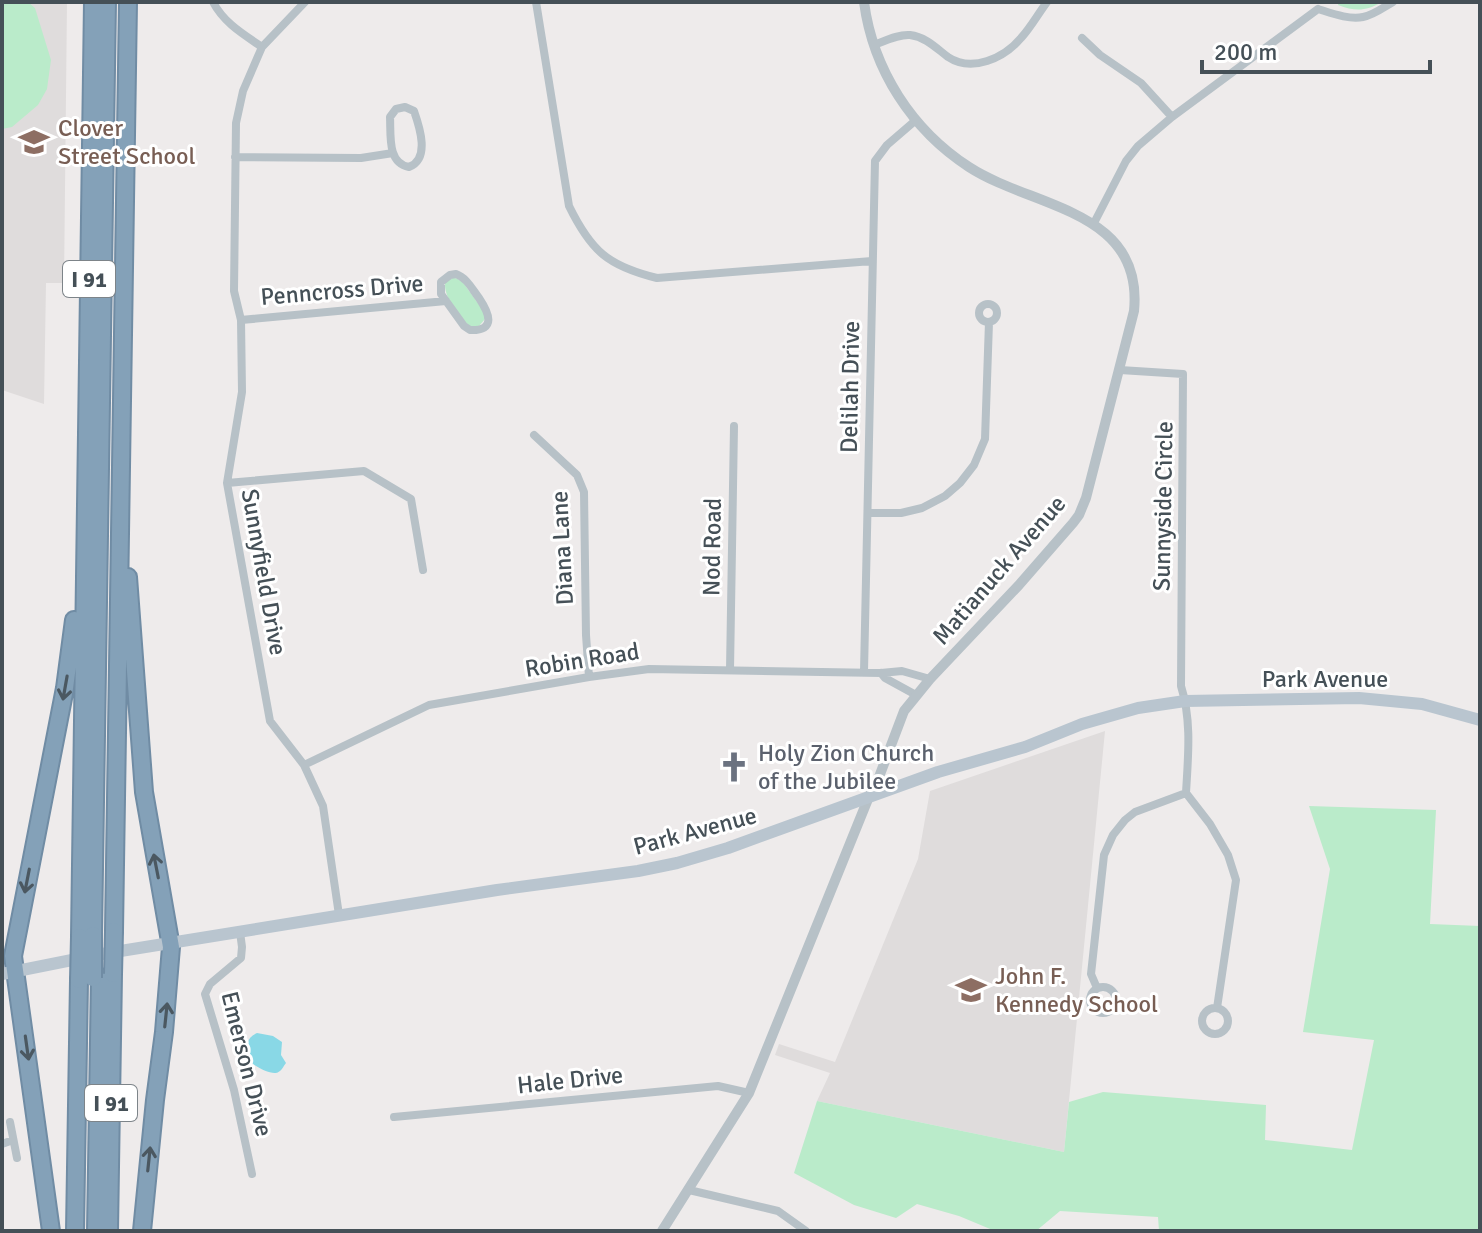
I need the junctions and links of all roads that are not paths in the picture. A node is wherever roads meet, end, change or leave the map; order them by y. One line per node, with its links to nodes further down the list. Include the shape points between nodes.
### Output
1 (93, 2): 29 (highway, I 91)
2 (107, 2): 45 (highway)
3 (115, 2): 45 (highway)
4 (128, 2): 30 (highway, I 91)
5 (213, 2): 14 (street, via 227,21)
6 (305, 2): 14 (street, Sunnyfield Drive)
7 (536, 2): 20 (street, via 569,206 590,242 609,259 657,278)
8 (864, 2): 13 (street, Matianuck Avenue)
9 (1047, 2): 13 (street, via 1014,46 979,63 954,60 915,36)
10 (1393, 2): 11 (street, via 1361,18)
11 (1317, 6): 15 (street)
12 (1082, 38): 15 (street, via 1141,83)
13 (874, 45): 16 (street, Matianuck Avenue, via 889,81)
14 (262, 47): 18 (street, Sunnyfield Drive, via 243,91)
15 (1172, 117): 19 (street, via 1131,154)
16 (916, 120): 19 (street, Matianuck Avenue, via 979,172); 20 (street, Delilah Drive, via 875,161)
17 (393, 153): 17 (street, via 405,167 415,166 421,157 416,117 409,108 396,109 390,117); 18 (street, via 361,158)
18 (235, 157): 22 (street, Sunnyfield Drive, via 234,291)
19 (1094, 223): 24 (street, Matianuck Avenue, via 1118,247 1133,282 1134,311)
20 (872, 261): 28 (street, Delilah Drive)
21 (446, 301): 21 (street, Penncross Drive, via 470,330 487,325 487,310 461,275 441,282); 22 (street, Penncross Drive)
22 (241, 320): 27 (street, Sunnyfield Drive, via 242,392)
23 (989, 322): 28 (street, via 985,439 974,465 945,496 922,508)
24 (1120, 370): 36 (street, Matianuck Avenue, via 1079,515); 38 (street, Sunnyside Circle, via 1183,374)
25 (734, 426): 32 (street, Nod Road)
26 (534, 435): 35 (street, Diana Lane, via 577,475 584,492)
27 (227, 483): 31 (street, via 364,471 411,499); 40 (street, Sunnyfield Drive, via 270,721)
28 (868, 513): 33 (street, Delilah Drive)
29 (84, 556): 45 (highway, I 91); 47 (highway, one-way to 47, via 76,583 67,673)
30 (119, 556): 45 (highway, I 91); 46 (highway, one-way to 30, via 144,792 128,583)
31 (423, 570)
32 (730, 670): 33 (street, Robin Road); 35 (street, Robin Road, via 649,669)
33 (864, 672): 34 (street, Robin Road)
34 (881, 673): 36 (street, Robin Road, via 902,671); 37 (street, Robin Road)
35 (589, 677): 40 (street, Robin Road, via 429,705)
36 (930, 679): 37 (street, Matianuck Avenue)
37 (916, 695): 42 (street, Matianuck Avenue, via 904,711)
38 (1185, 701): 39 (main road, Park Avenue, via 1393,700); 41 (street); 42 (main road, Park Avenue, via 1082,724)
39 (1480, 720)
40 (304, 765): 43 (street, Sunnyfield Drive, via 323,806)
41 (1186, 793): 49 (street, via 1135,812 1113,835 1104,855 1091,974); 50 (street, via 1228,855 1236,880)
42 (868, 799): 43 (main road, Park Avenue, via 677,863); 51 (street, Matianuck Avenue)
43 (339, 915): 44 (main road, Park Avenue)
44 (240, 932): 46 (main road, Park Avenue); 57 (street, Emerson Drive, via 241,958 205,994)
45 (97, 934): 48 (highway, I 91, bridge); 48 (highway, I 91, bridge)
46 (171, 943): 47 (main road, Park Avenue); 64 (highway, one-way to 46)
47 (8, 973): 59 (highway, one-way to 59, via 24,1030)
48 (96, 977): 60 (highway, I 91); 61 (highway); 62 (highway); 63 (highway, I 91)
49 (1097, 988)
50 (1217, 1008)
51 (749, 1093): 52 (street, Hale Drive, via 718,1086); 58 (street, Matianuck Avenue)
52 (394, 1117)
53 (10, 1122): 54 (street)
54 (13, 1140): 55 (street); 56 (street)
55 (2, 1144)
56 (17, 1158)
57 (252, 1174)
58 (689, 1190): 65 (street, Matianuck Avenue); 66 (street, via 778,1211)
59 (51, 1231)
60 (75, 1231)
61 (89, 1231)
62 (96, 1231)
63 (109, 1231)
64 (142, 1231)
65 (662, 1231)
66 (806, 1231)

